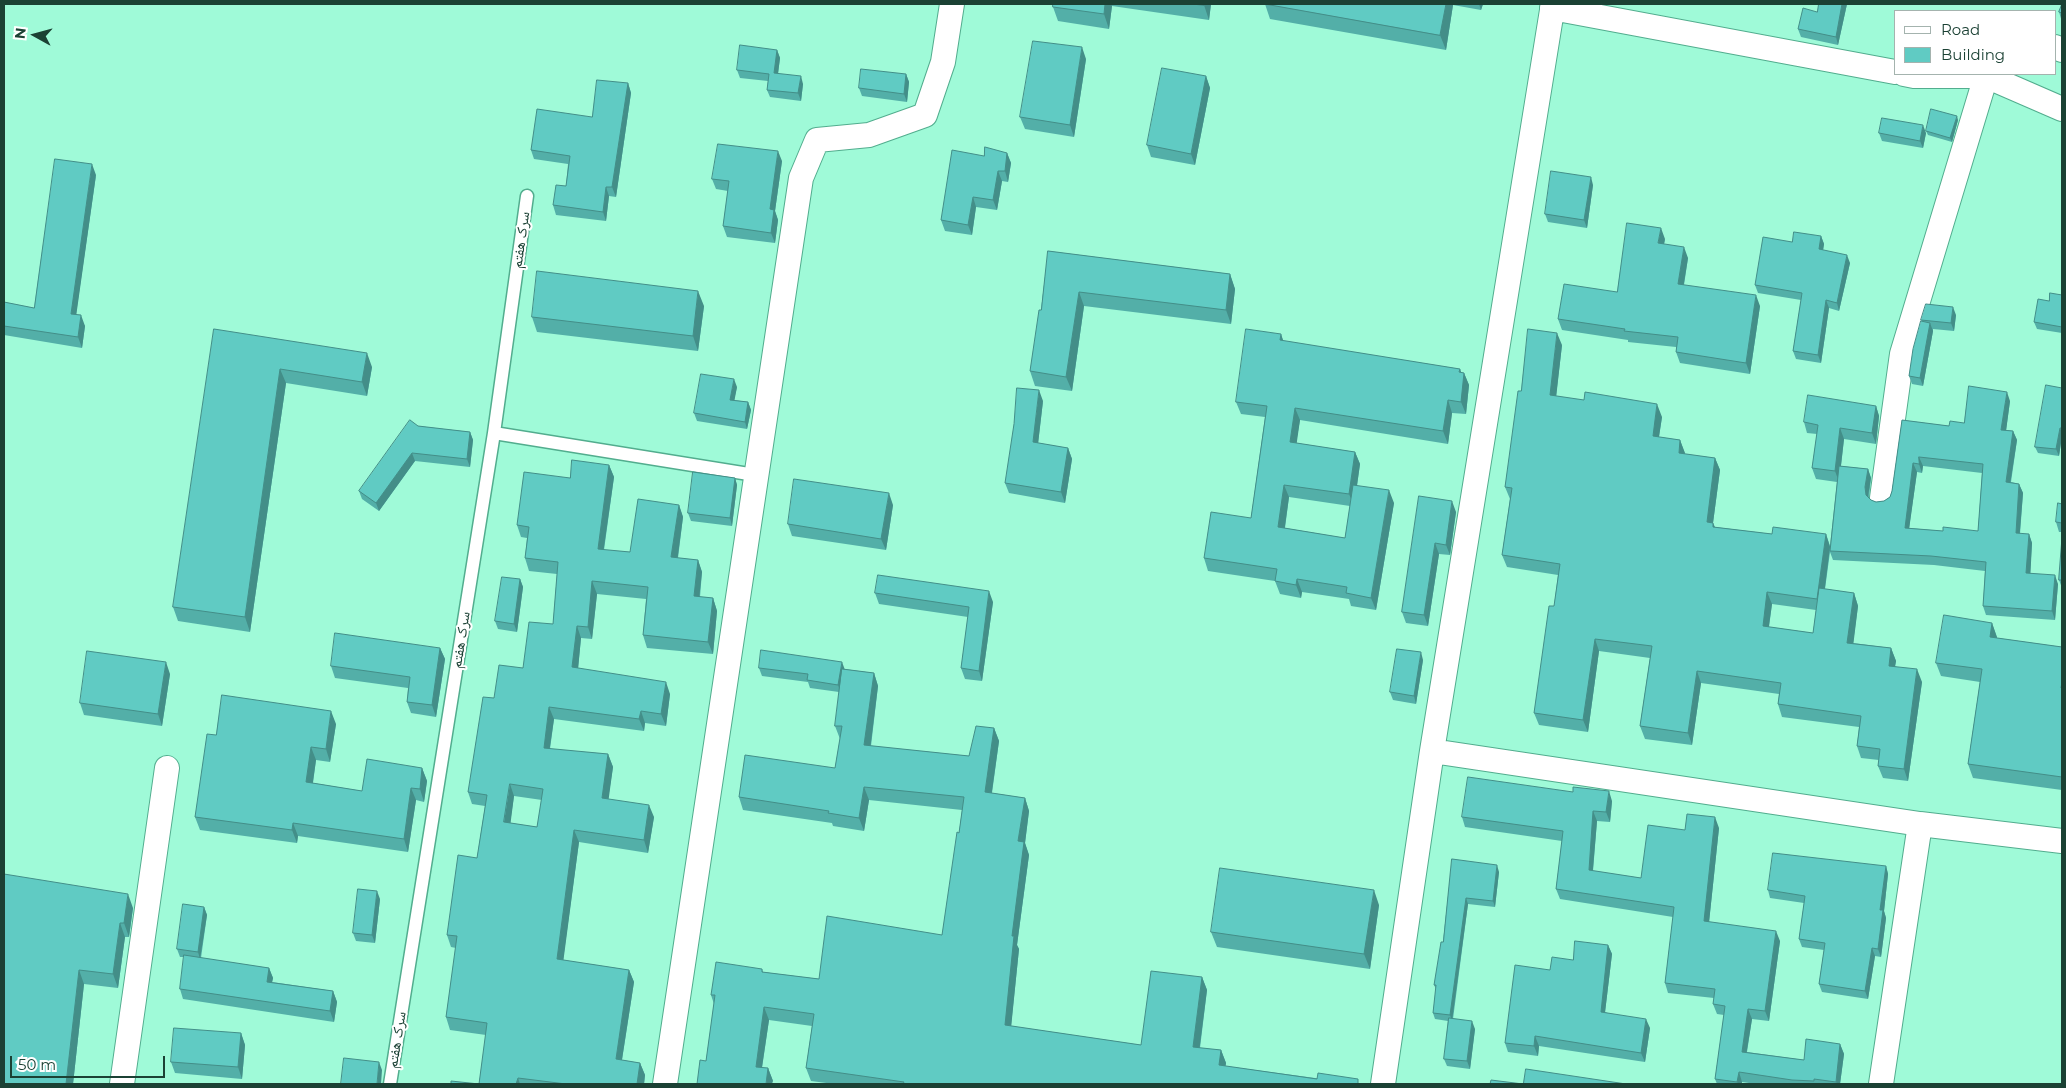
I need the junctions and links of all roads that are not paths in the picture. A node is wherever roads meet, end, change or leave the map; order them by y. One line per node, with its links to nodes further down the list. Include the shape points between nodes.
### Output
1 (952, 4): 9 (street, via 944,62 925,115 869,135 817,140 800,178)
2 (1552, 6): 3 (street); 11 (street)
3 (1894, 72)
4 (1909, 75): 5 (street)
5 (1988, 75): 6 (street); 10 (street, via 1902,354)
6 (2062, 109)
7 (527, 196): 8 (lane, سرک هفتم)
8 (494, 433): 9 (lane); 16 (lane, سرک هفتم)
9 (755, 475): 17 (street)
10 (1882, 498)
11 (1432, 751): 13 (street); 18 (street)
12 (167, 768): 15 (street)
13 (1920, 824): 14 (street); 19 (street)
14 (2062, 841)
15 (122, 1084)
16 (390, 1084)
17 (665, 1084)
18 (1384, 1084)
19 (1881, 1084)

